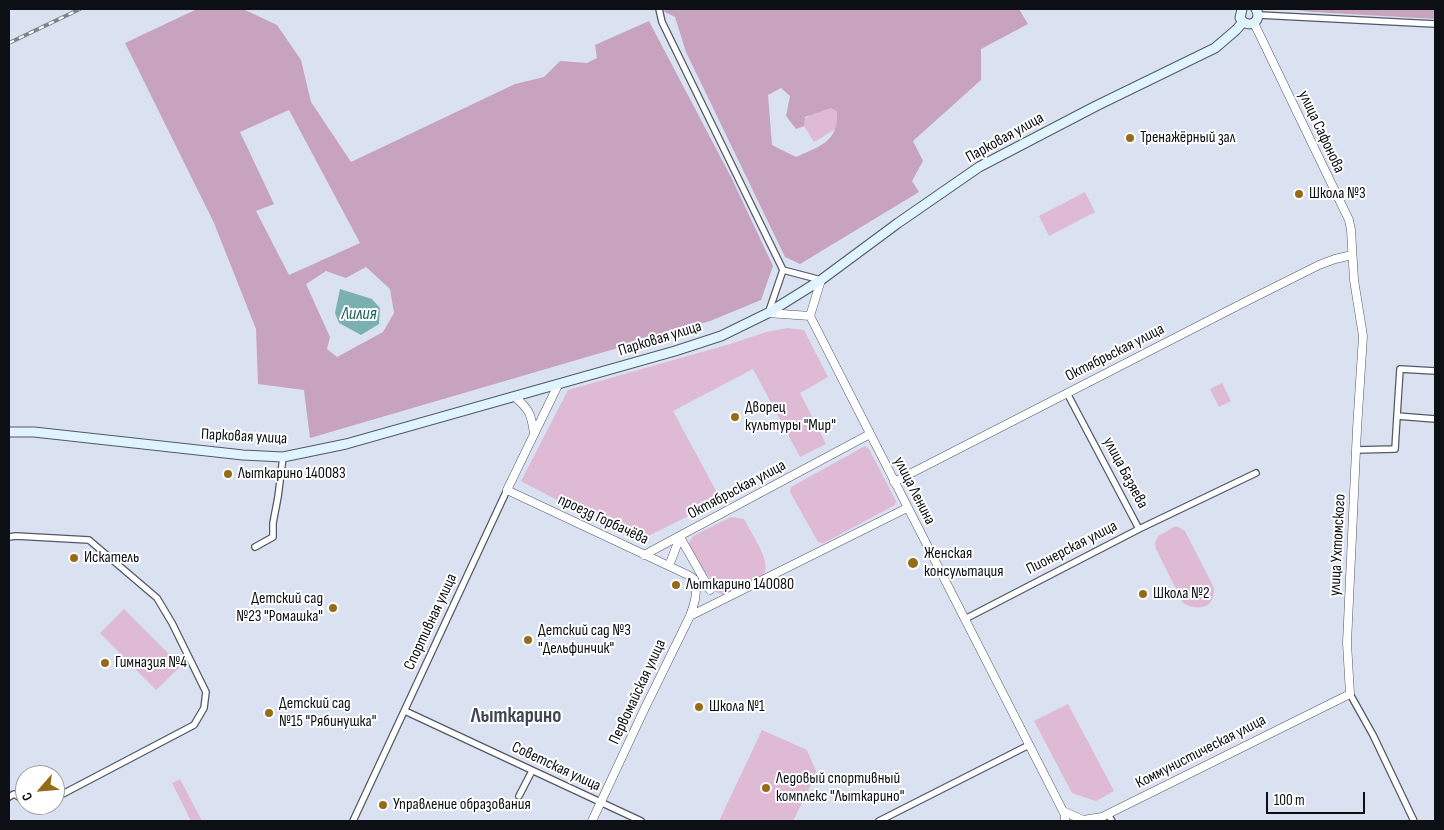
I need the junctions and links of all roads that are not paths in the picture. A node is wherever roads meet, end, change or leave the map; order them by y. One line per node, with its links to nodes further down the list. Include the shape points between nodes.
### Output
1 (659, 9): 7 (street, via 662,22)
2 (1242, 9): 4 (main road)
3 (1256, 15): 4 (main road, via 1249,24); 5 (street); 6 (street, улица Сафонова, via 1348,220)
4 (1243, 22): 8 (main road, Парковая улица, via 1215,48 979,167)
5 (1435, 24)
6 (1352, 255): 13 (street, Октябрьская улица, via 1319,265); 20 (street, улица Ухтомского, via 1363,336)
7 (783, 270): 8 (street); 9 (street)
8 (821, 280): 9 (main road, Парковая улица); 10 (street)
9 (768, 313): 10 (street); 12 (main road, Парковая улица, via 721,336)
10 (810, 316): 19 (street, улица Ленина)
11 (1435, 371): 15 (street, via 1400,369)
12 (558, 385): 14 (main road, Парковая улица); 18 (street, Спортивная улица)
13 (1067, 393): 23 (street, Октябрьская улица); 26 (street, улица Базяева)
14 (515, 397): 18 (street, via 532,415); 21 (main road, Парковая улица, via 346,444)
15 (1397, 416): 16 (street); 20 (street, via 1395,449)
16 (1435, 419)
17 (9, 432): 21 (main road, Парковая улица)
18 (534, 434): 24 (street, Спортивная улица)
19 (870, 434): 23 (street, улица Ленина); 27 (street, Октябрьская улица)
20 (1356, 450): 37 (street, улица Ухтомского, via 1347,643)
21 (283, 457): 29 (street, via 273,523 274,537)
22 (1256, 473): 26 (street, улица Базяева)
23 (894, 482): 25 (street, улица Ленина)
24 (507, 490): 30 (street, проезд Горбачёва); 38 (street, Спортивная улица)
25 (907, 508): 34 (street); 36 (street, улица Ленина)
26 (1139, 529): 36 (street, Пионерская улица)
27 (680, 536): 30 (street, Октябрьская улица); 31 (street); 33 (street)
28 (9, 537): 41 (street, via 89,540 157,598 206,692 204,708 194,725)
29 (255, 547)
30 (644, 555): 31 (street, проезд Горбачёва)
31 (669, 566): 32 (street, проезд Горбачёва)
32 (691, 577): 33 (street, проезд Горбачёва); 35 (street, Первомайская улица, via 697,591)
33 (710, 590): 34 (street, проезд Горбачёва)
34 (723, 600): 35 (street)
35 (690, 616): 43 (street, Первомайская улица)
36 (964, 619): 39 (street, улица Ленина)
37 (1350, 694): 45 (street, Коммунистическая улица); 52 (street, улица Ухтомского)
38 (405, 711): 40 (street, Советская улица); 46 (street, Спортивная улица)
39 (1029, 745): 44 (street, улица Ленина); 49 (street)
40 (532, 771): 42 (street); 43 (street, Советская улица)
41 (65, 793)
42 (519, 796)
43 (601, 803): 47 (street, Первомайская улица); 48 (street, Советская улица)
44 (1063, 811): 45 (street, Коммунистическая улица, via 1083,820); 50 (street, улица Ленина)
45 (1108, 818): 51 (street)
46 (353, 821)
47 (592, 821)
48 (641, 821)
49 (879, 821)
50 (1065, 821)
51 (1094, 821)
52 (1414, 821)

